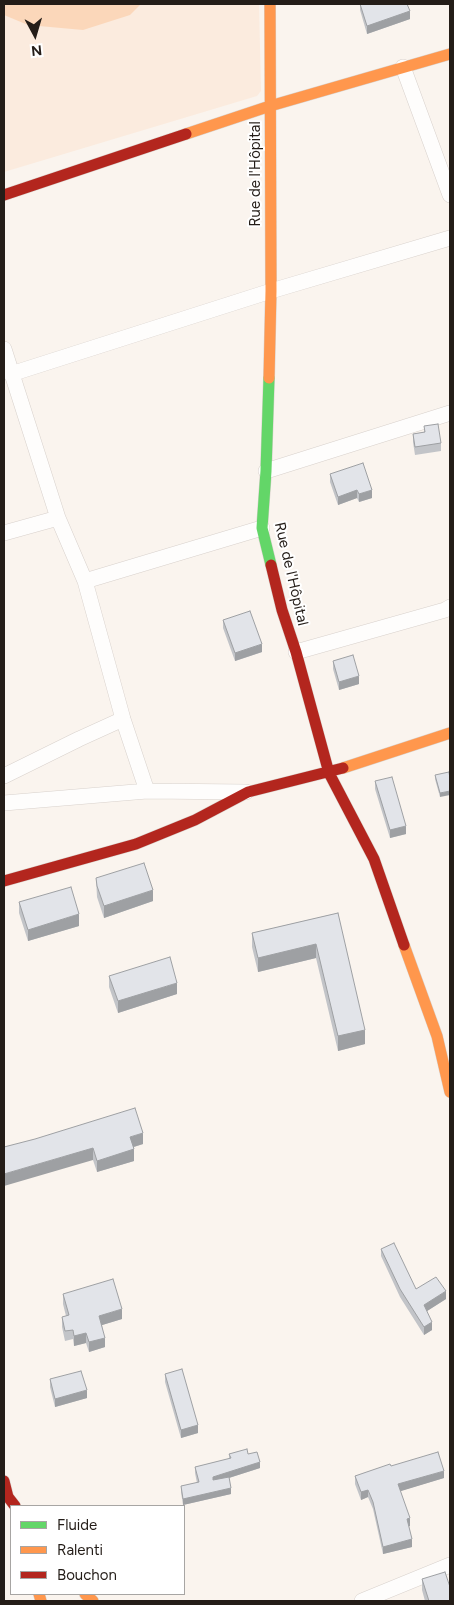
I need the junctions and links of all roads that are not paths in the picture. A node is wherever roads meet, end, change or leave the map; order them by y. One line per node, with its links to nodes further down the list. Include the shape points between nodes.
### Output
1 (270, 4): 4 (street, Rue de l'Hôpital)
2 (450, 54): 3 (street)
3 (404, 67): 4 (street); 6 (street)
4 (270, 106): 5 (street); 8 (street, Rue de l'Hôpital)
5 (4, 195)
6 (450, 195)
7 (450, 238): 8 (street)
8 (271, 291): 10 (street); 12 (street, Rue de l'Hôpital)
9 (4, 348): 10 (street)
10 (10, 374): 13 (street)
11 (450, 413): 12 (street)
12 (266, 471): 14 (street, Rue de l'Hôpital)
13 (58, 518): 15 (street); 16 (street)
14 (262, 528): 16 (street); 18 (street, Rue de l'Hôpital)
15 (4, 533)
16 (85, 581): 19 (street)
17 (450, 607): 18 (street)
18 (296, 652): 21 (street, Rue de l'Hôpital)
19 (123, 719): 22 (street); 23 (street)
20 (450, 733): 21 (street)
21 (329, 773): 24 (street); 27 (street, Rue de l'Hôpital, via 374,859)
22 (4, 776)
23 (147, 791): 24 (street); 25 (street)
24 (248, 792): 26 (street, via 195,820 136,844)
25 (4, 803)
26 (4, 881)
27 (444, 1034): 28 (street, Rue de l'Hôpital)
28 (450, 1092)
29 (4, 1481): 30 (street)
30 (11, 1503)
31 (450, 1565): 32 (street)
32 (362, 1601)

